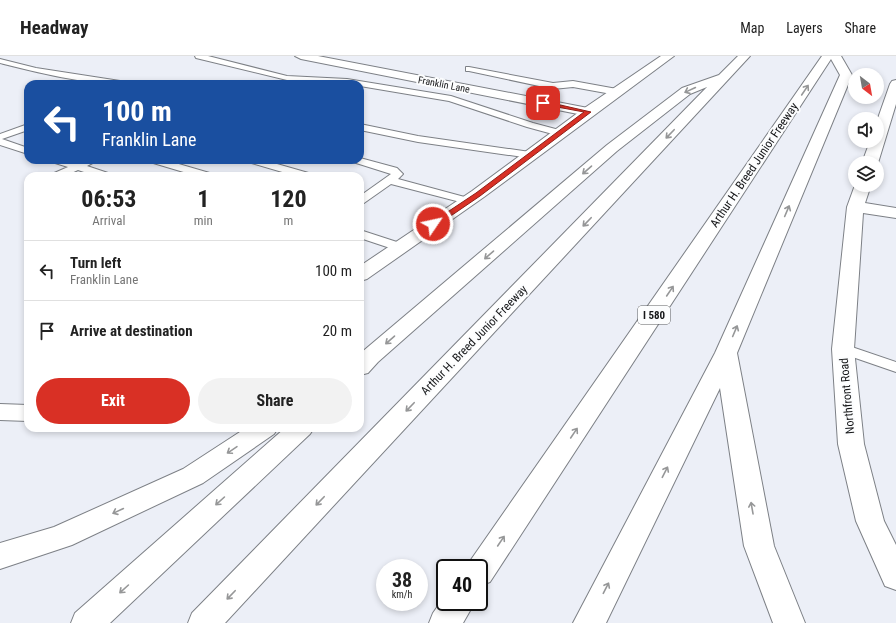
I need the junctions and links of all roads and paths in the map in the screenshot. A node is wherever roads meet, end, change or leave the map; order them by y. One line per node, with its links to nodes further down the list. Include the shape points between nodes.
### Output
1 (199, 56): 11 (lane, via 287,78)
2 (300, 56): 16 (main road, Franklin Lane)
3 (668, 56): 14 (main road)
4 (744, 56): 9 (main road, Arthur H. Breed Junior Freeway)
5 (828, 56): 53 (main road, Arthur H. Breed Junior Freeway / I 580, one-way to 5)
6 (835, 56): 45 (main road, one-way to 6, via 846,75)
7 (0, 61): 10 (lane)
8 (470, 69): 14 (lane, via 553,86 573,84)
9 (726, 76): 46 (main road, one-way to 46, via 686,91 612,148); 57 (main road, Arthur H. Breed Junior Freeway, one-way to 57)
10 (96, 80)
11 (327, 80)
12 (364, 84): 19 (lane, via 451,99)
13 (896, 84): 15 (main road)
14 (617, 92): 16 (main road)
15 (894, 99): 24 (main road)
16 (588, 112): 19 (main road)
17 (24, 128): 20 (lane)
18 (364, 128): 23 (lane, via 418,139)
19 (560, 133): 23 (main road)
20 (0, 137)
21 (0, 142): 22 (lane)
22 (24, 150)
23 (530, 155): 38 (main road)
24 (873, 156)
25 (364, 162): 35 (lane, via 393,170 398,174)
26 (68, 164): 30 (lane)
27 (84, 164): 30 (lane)
28 (168, 164): 33 (lane)
29 (266, 164): 34 (lane)
30 (77, 167): 31 (lane); 32 (lane)
31 (65, 172)
32 (94, 172)
33 (195, 172)
34 (294, 172)
35 (390, 180): 36 (lane); 38 (lane)
36 (365, 192)
37 (860, 192): 39 (main road, Northfront Road)
38 (468, 201): 42 (main road)
39 (855, 208): 40 (main road); 44 (main road, Northfront Road)
40 (896, 213)
41 (364, 235): 42 (lane)
42 (398, 247): 43 (main road)
43 (364, 272)
44 (843, 349): 47 (lane); 54 (main road, Northfront Road, via 851,444 870,521)
45 (726, 353): 59 (main road, one-way to 45); 60 (main road, one-way to 45, via 759,546)
46 (364, 362)
47 (896, 367)
48 (0, 412): 49 (main road)
49 (24, 413)
50 (259, 432): 52 (main road, one-way to 52, via 193,476 62,537)
51 (297, 432): 56 (main road, one-way to 56)
52 (0, 556)
53 (488, 560)
54 (896, 577)
55 (454, 611): 58 (main road)
56 (87, 623)
57 (204, 623)
58 (445, 623)
59 (588, 623)
60 (789, 623)

